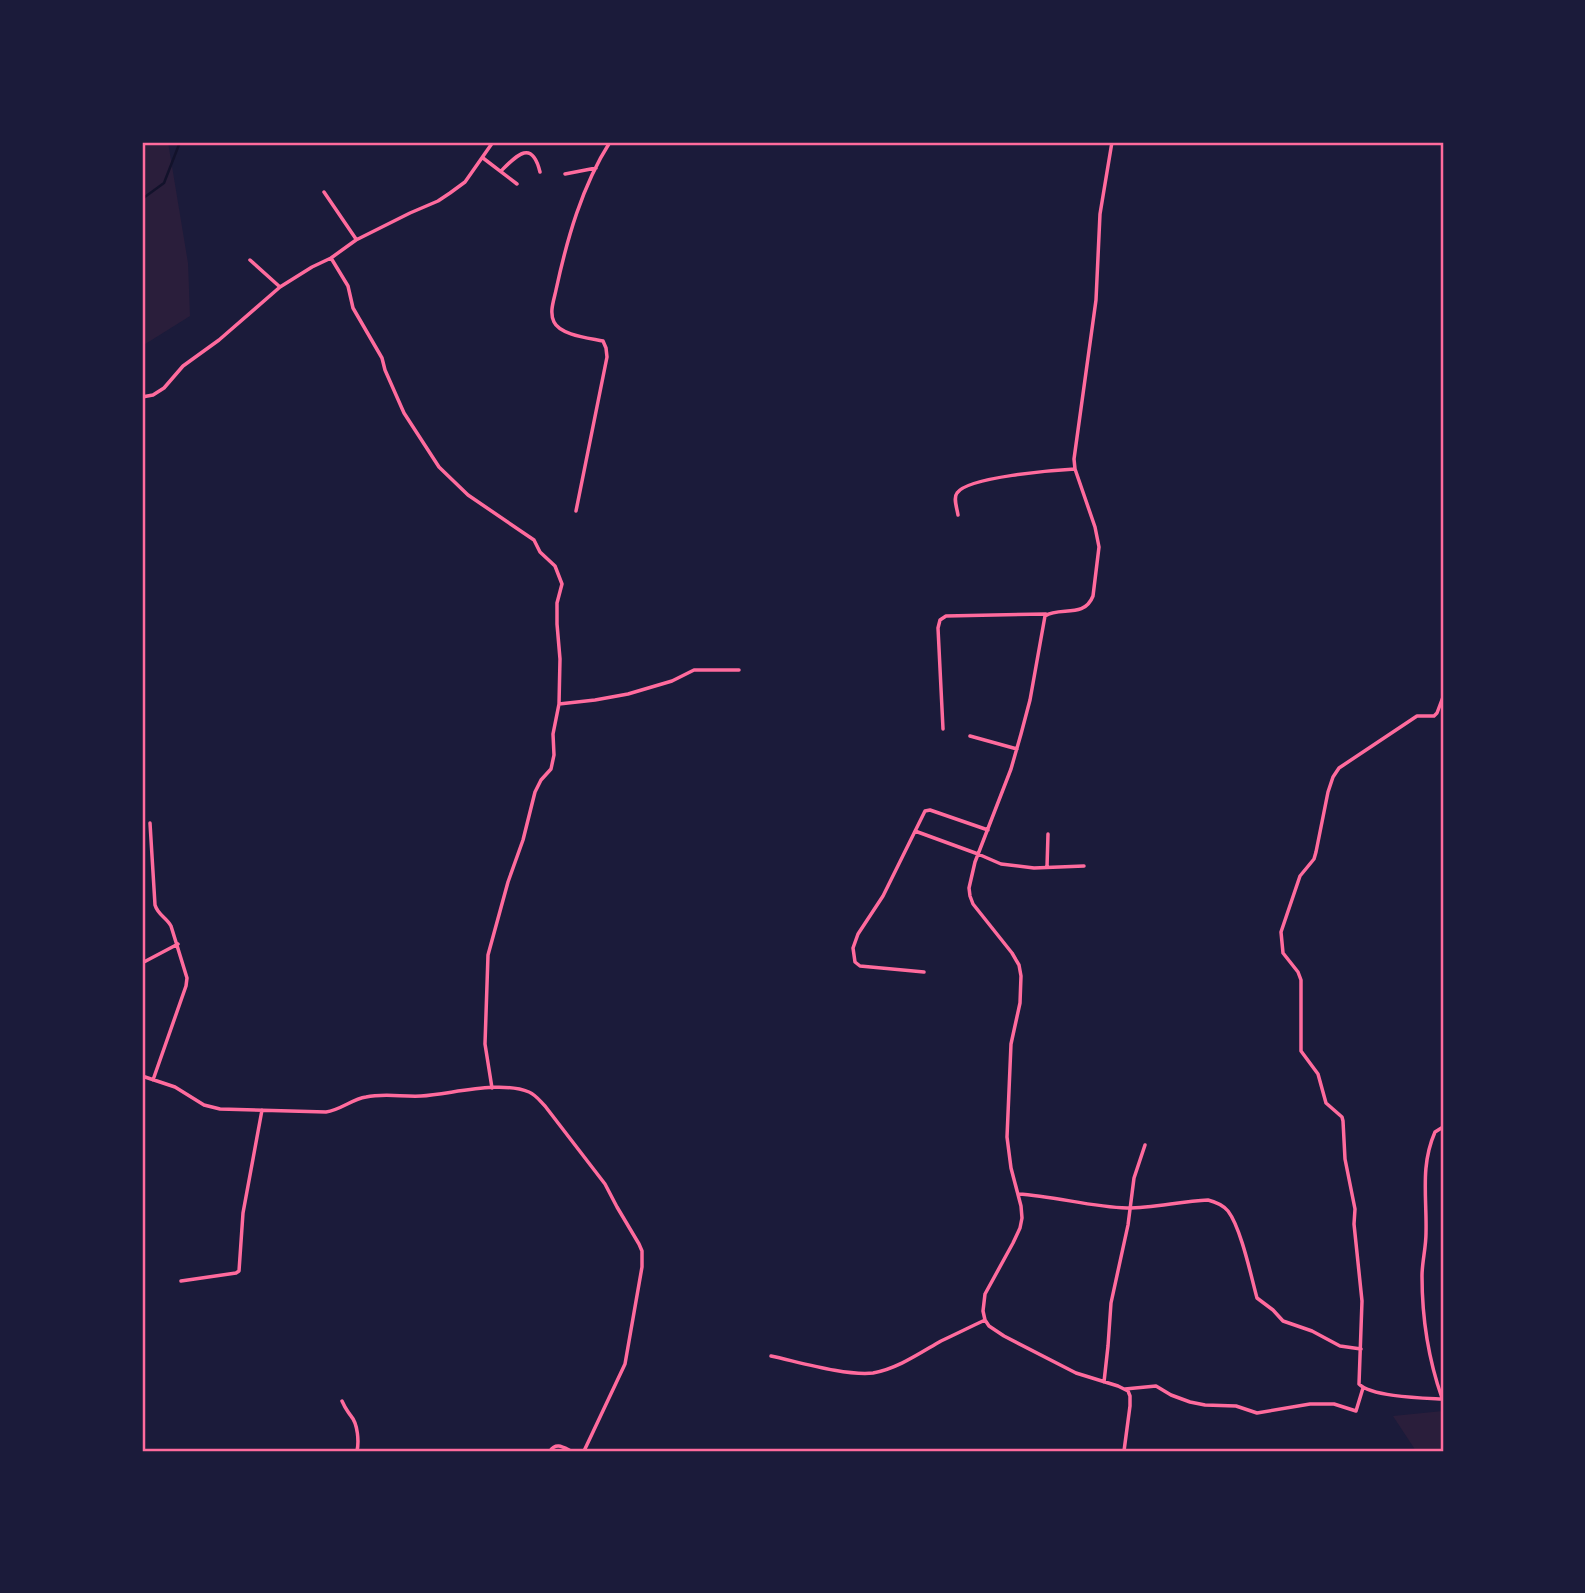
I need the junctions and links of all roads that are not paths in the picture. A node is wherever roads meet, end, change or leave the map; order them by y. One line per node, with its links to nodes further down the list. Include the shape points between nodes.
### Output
1 (493, 142): 4 (street)
2 (610, 142): 5 (street)
3 (1112, 142): 16 (street, via 1100,214 1096,300)
4 (482, 158): 6 (street); 11 (street, via 465,182 438,201)
5 (596, 168): 8 (street); 17 (street, via 572,228 552,312 559,328 603,341 606,348)
6 (501, 171): 7 (street, via 516,156 530,153); 9 (street)
7 (540, 172)
8 (565, 174)
9 (517, 184)
10 (324, 192): 11 (street)
11 (356, 240): 12 (street)
12 (331, 258): 14 (street); 22 (street, via 382,358 396,397 439,467 468,495 533,538 555,566 562,584 556,624)
13 (250, 260): 14 (street)
14 (280, 287): 15 (street, via 183,366 164,388)
15 (142, 397)
16 (1075, 469): 18 (street, via 1014,475 964,487 955,497); 19 (street, via 1099,547 1093,596 1082,608)
17 (576, 511)
18 (958, 515)
19 (1046, 614): 23 (street, via 940,620); 25 (street)
20 (739, 670): 22 (street, via 694,670 628,694)
21 (1443, 697): 46 (street, via 1433,716 1417,716 1336,772 1314,859 1300,876 1282,932 1283,953 1301,980 1301,1051 1316,1071 1326,1103 1343,1121 1362,1301)
22 (559, 704): 38 (street, via 551,769 535,792 488,955 485,1044)
23 (943, 729)
24 (970, 736): 25 (street)
25 (1017, 749): 27 (street)
26 (150, 823): 33 (street, via 155,905)
27 (988, 830): 28 (street, via 930,810); 30 (street)
28 (915, 831): 30 (street); 35 (street, via 853,948 860,966)
29 (1048, 834): 32 (street)
30 (978, 854): 32 (street, via 1001,864); 42 (street, via 970,883 971,900 1012,953 1021,976 1011,1044 1007,1126)
31 (1084, 866): 32 (street)
32 (1047, 868)
33 (178, 944): 34 (street); 37 (street, via 186,986)
34 (142, 963)
35 (924, 972)
36 (142, 1076): 37 (street)
37 (153, 1080): 39 (street, via 208,1107)
38 (492, 1088): 39 (street, via 366,1097 326,1112); 58 (street, via 528,1092 545,1106 605,1184 642,1251 625,1364)
39 (262, 1110): 44 (street, via 243,1213 239,1271)
40 (1443, 1127): 51 (street, via 1435,1132 1425,1163 1422,1273 1428,1351)
41 (1145, 1144): 43 (street)
42 (1018, 1194): 43 (street); 45 (street, via 1022,1223 985,1294)
43 (1130, 1208): 46 (street, via 1208,1200 1219,1203 1234,1224 1259,1301 1283,1321 1340,1346); 48 (street, via 1111,1303)
44 (181, 1282)
45 (985, 1320): 47 (street, via 871,1373); 48 (street, via 996,1332 1024,1347)
46 (1361, 1349): 49 (street, via 1359,1384)
47 (771, 1356)
48 (1104, 1382): 50 (street)
49 (1363, 1388): 50 (street, via 1356,1411 1334,1404 1310,1404 1258,1413 1190,1402 1156,1386); 51 (street)
50 (1125, 1389): 59 (street, via 1130,1399)
51 (1443, 1399)
52 (342, 1401): 53 (street, via 353,1419)
53 (357, 1451)
54 (488, 1451): 55 (street)
55 (503, 1451)
56 (551, 1451): 57 (street, via 558,1446)
57 (571, 1451)
58 (584, 1451)
59 (1124, 1451)

